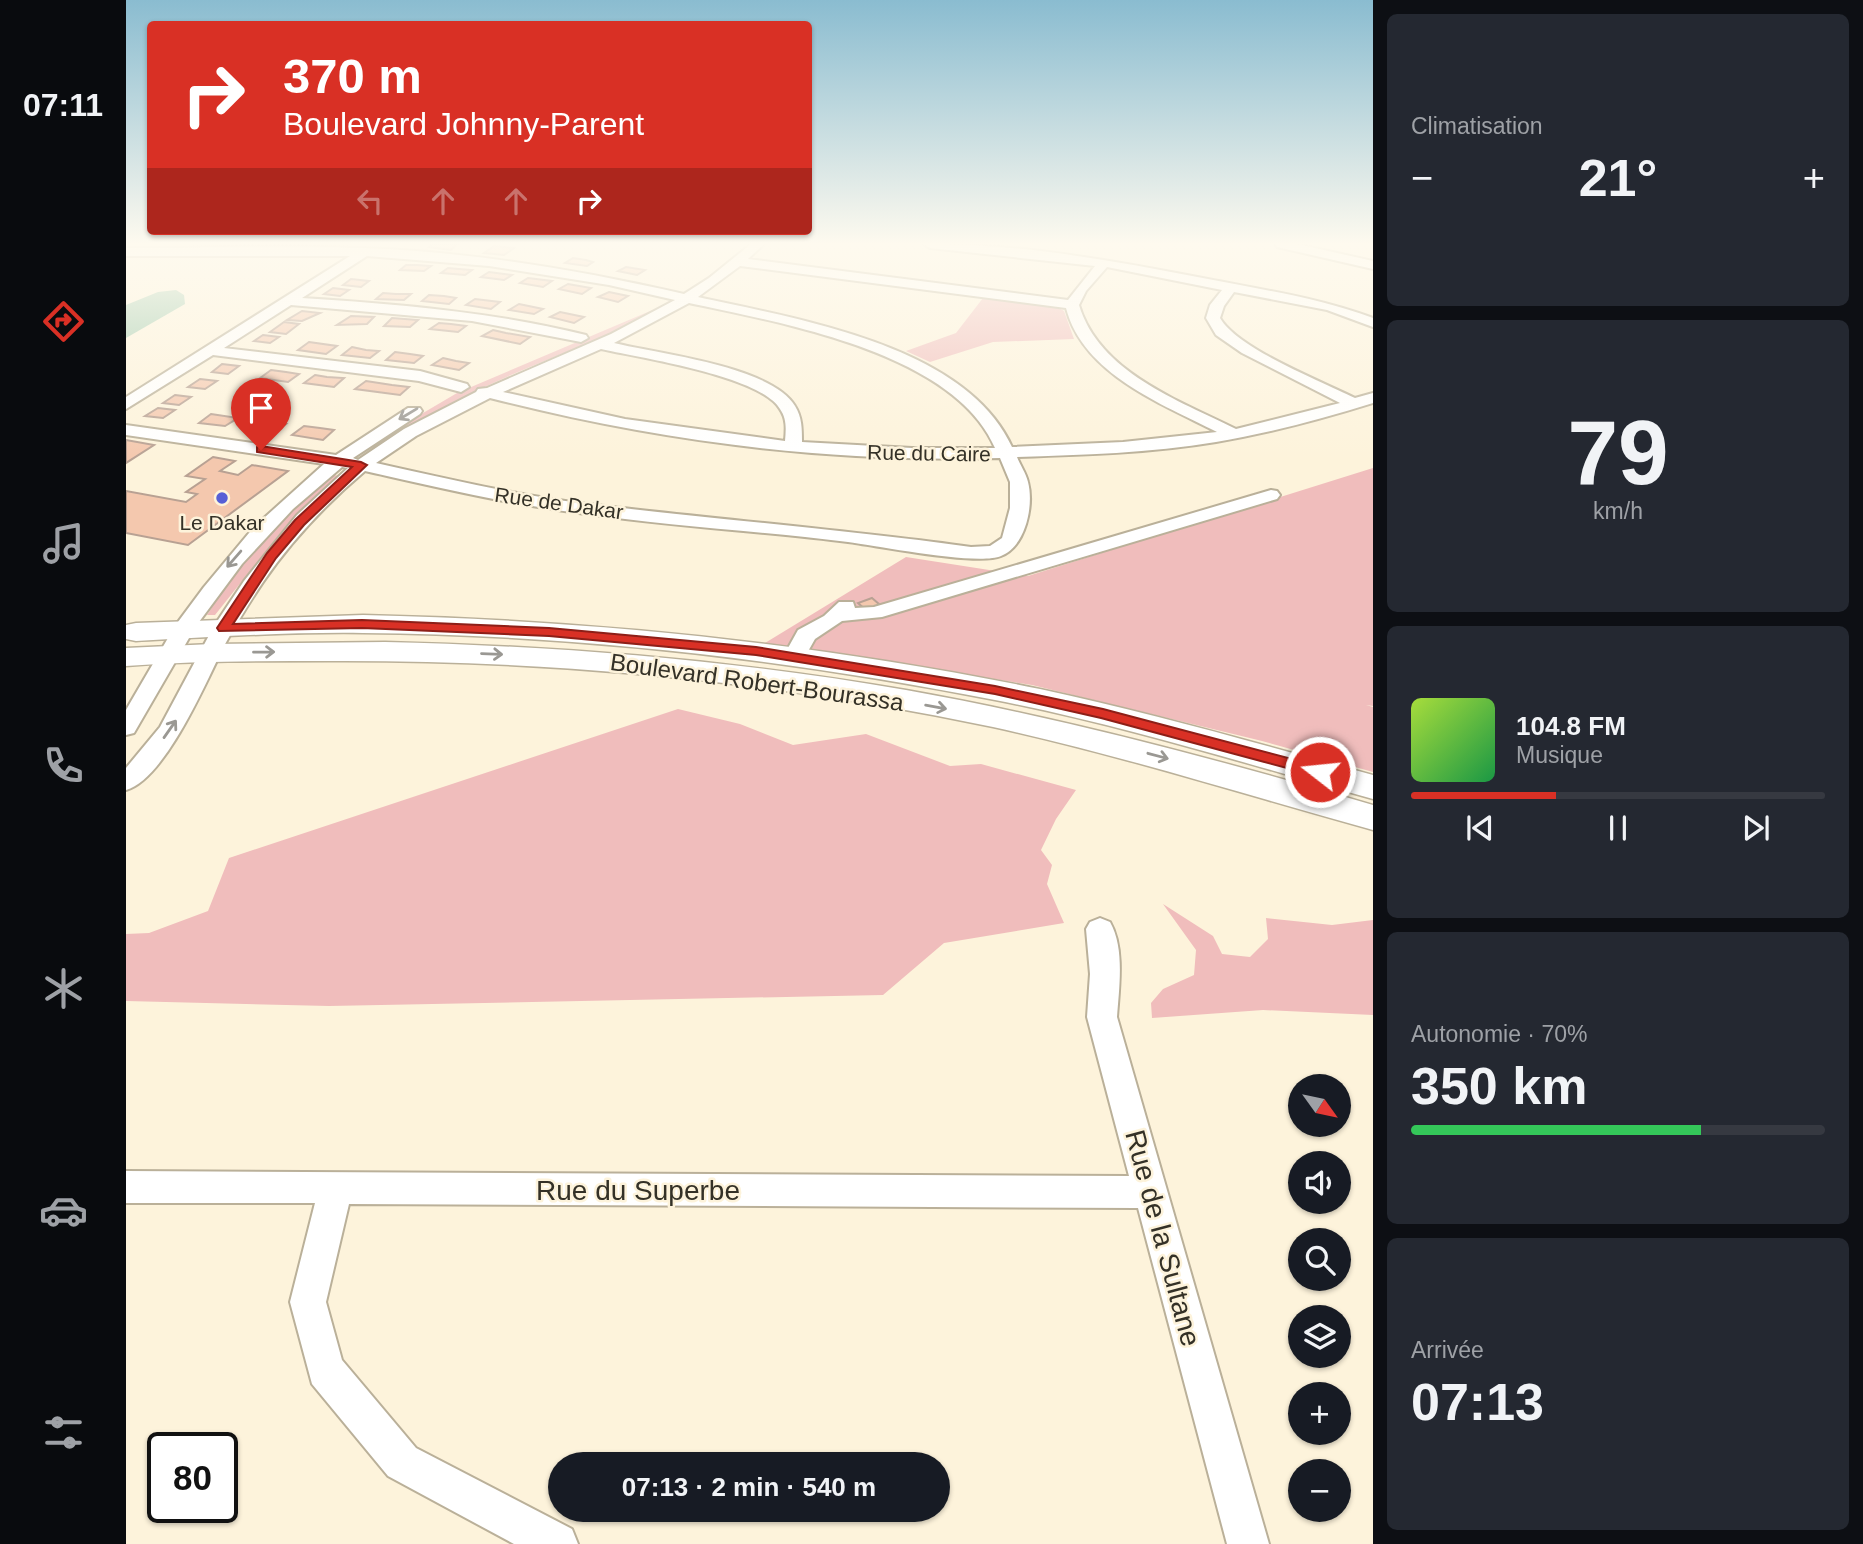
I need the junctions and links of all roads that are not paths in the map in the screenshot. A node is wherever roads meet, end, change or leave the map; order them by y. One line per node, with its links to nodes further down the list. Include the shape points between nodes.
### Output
1 (265, 316): 12 (street)
2 (465, 316): 10 (street)
3 (625, 316): 10 (street)
4 (654, 316): 11 (street)
5 (768, 316): 21 (street, via 901,357 955,388 996,430)
6 (1075, 316): 19 (street, via 1079,330 1111,365)
7 (1214, 316): 17 (street, via 1221,332 1247,350)
8 (1354, 316): 9 (street)
9 (1373, 323)
10 (581, 338): 13 (street)
11 (600, 344): 14 (street); 20 (street, via 741,375 762,385 783,399 793,413 797,433)
12 (212, 351): 13 (street, via 420,376); 16 (street)
13 (461, 387): 22 (street, one-way to 22)
14 (484, 392): 20 (street, Rue du Caire, via 660,431); 23 (street)
15 (1373, 398): 17 (street, Rue du Caire)
16 (126, 404)
17 (1354, 404): 19 (street, Rue du Caire)
18 (126, 430): 22 (street, Rue de Dakar)
19 (1234, 434): 21 (street, Rue du Caire, via 1122,448)
20 (793, 447): 21 (street, Rue du Caire, via 889,454)
21 (1009, 454): 23 (street, Rue de Dakar, via 1019,482 1019,508 1010,540 995,552 971,553 579,508)
22 (336, 460): 23 (street, Rue de Dakar); 27 (street, one-way to 27, via 256,533 224,571)
23 (361, 465): 26 (street, via 278,548)
24 (1271, 495): 29 (street, via 874,613 842,610 806,635)
25 (126, 633): 27 (highway, Boulevard Robert-Bourassa)
26 (218, 641): 27 (highway, Boulevard Robert-Bourassa); 29 (highway, Boulevard Robert-Bourassa, via 362,624 549,632); 31 (street, one-way to 26, via 171,729); 33 (highway, Boulevard Robert-Bourassa, one-way to 33, via 352,651 537,656 753,677 869,694 1154,755)
27 (178, 642): 28 (highway, Boulevard Robert-Bourassa); 30 (street)
28 (126, 657)
29 (794, 657): 32 (highway, Boulevard Robert-Bourassa, via 1103,713)
30 (126, 728)
31 (126, 782)
32 (1373, 787)
33 (1373, 818)
34 (1100, 929): 37 (street, Rue de la Sultane, via 1105,975 1102,1017)
35 (126, 1186): 36 (street, Rue du Superbe)
36 (335, 1190): 37 (street, Rue du Superbe); 38 (street, via 308,1302 326,1370 402,1462)
37 (1150, 1192): 39 (street, Rue de la Sultane)
38 (557, 1544)
39 (1248, 1544)

